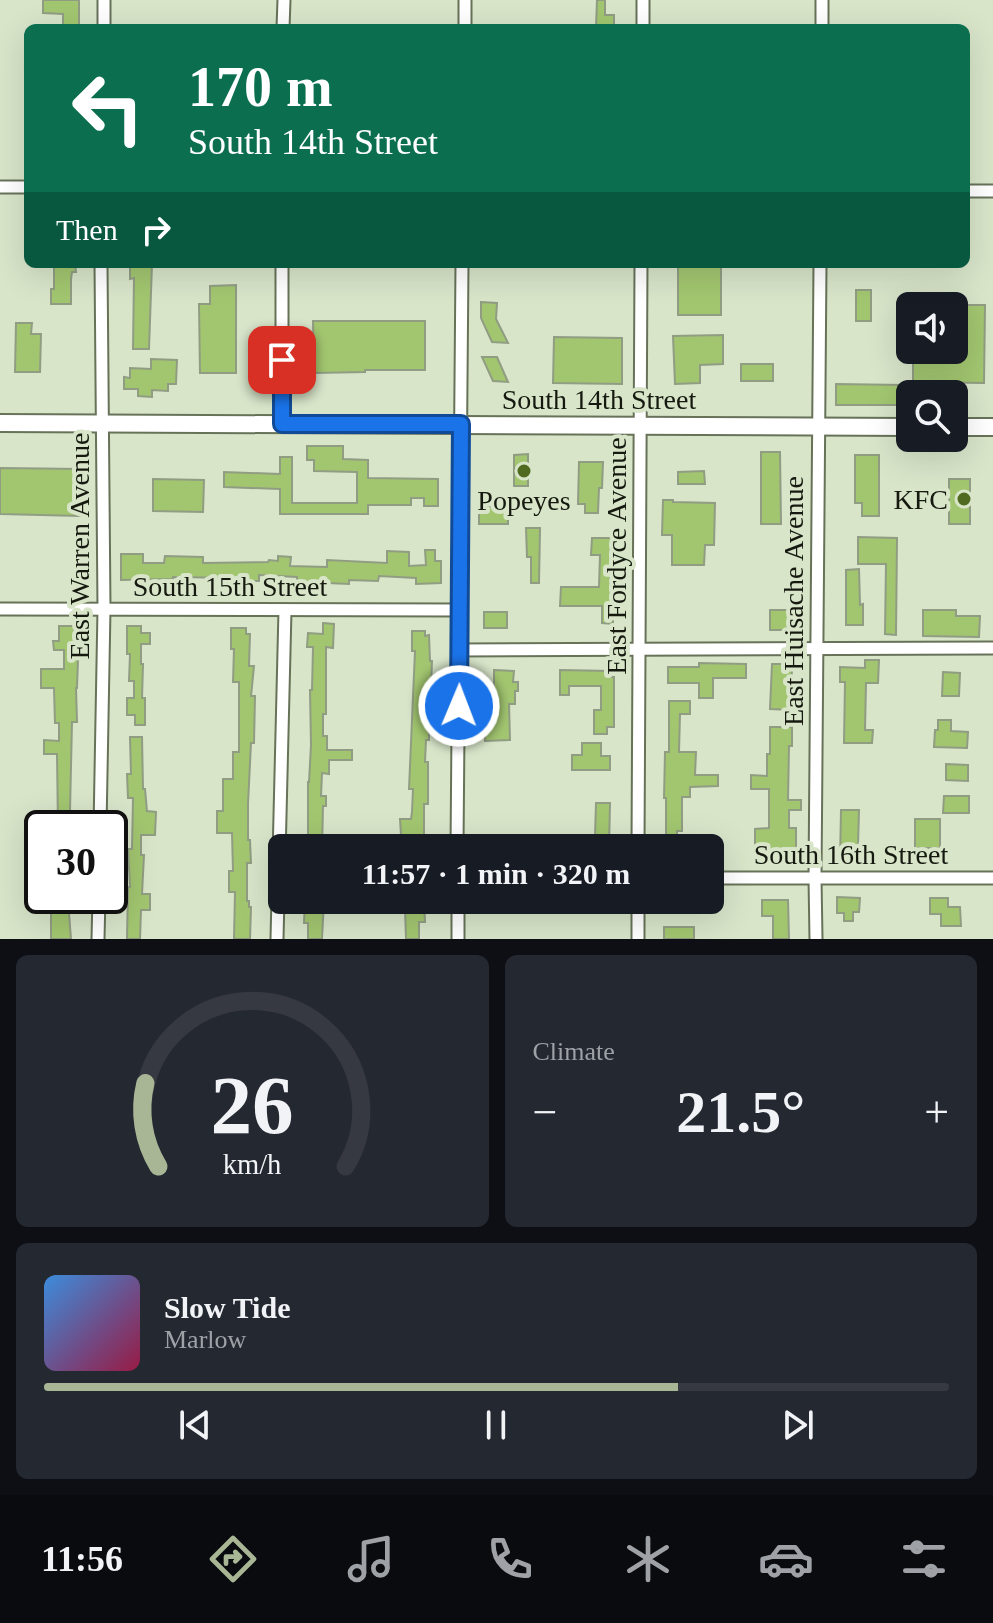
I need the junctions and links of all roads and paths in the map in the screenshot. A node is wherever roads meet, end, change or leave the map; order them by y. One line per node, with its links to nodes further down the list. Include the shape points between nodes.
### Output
1 (104, 0): 6 (street)
2 (284, 0): 7 (street)
3 (465, 0): 8 (street)
4 (643, 0): 9 (street)
5 (822, 0): 10 (street)
6 (104, 24)
7 (283, 24)
8 (465, 24)
9 (643, 24)
10 (822, 24)
11 (0, 187): 12 (street)
12 (24, 187)
13 (970, 191): 14 (street)
14 (993, 191)
15 (101, 268): 21 (street, East Warren Avenue)
16 (282, 268): 22 (street)
17 (462, 268): 23 (street)
18 (641, 268): 24 (street, East Fordyce Avenue)
19 (820, 268): 25 (street, East Huisache Avenue)
20 (0, 423): 21 (main road, South 14th Street)
21 (103, 423): 22 (main road, South 14th Street); 30 (street, East Warren Avenue)
22 (282, 424): 23 (main road, South 14th Street)
23 (461, 424): 24 (main road, South 14th Street); 32 (street)
24 (641, 426): 25 (main road, South 14th Street); 33 (street, East Fordyce Avenue)
25 (819, 426): 26 (main road, South 14th Street); 36 (street, East Huisache Avenue)
26 (896, 427)
27 (968, 427): 28 (main road)
28 (993, 427)
29 (0, 609): 30 (street, South 15th Street)
30 (104, 609): 31 (street, South 15th Street); 37 (street, East Warren Avenue)
31 (285, 610): 32 (street, South 15th Street); 47 (street)
32 (460, 610): 35 (street)
33 (640, 648): 35 (street); 36 (street); 39 (street, East Fordyce Avenue)
34 (993, 648): 36 (street)
35 (460, 650): 38 (street)
36 (817, 650): 41 (street, East Huisache Avenue)
37 (100, 810)
38 (457, 834)
39 (638, 834)
40 (724, 878): 41 (street, South 16th Street)
41 (815, 878): 42 (street, South 16th Street); 50 (street, East Huisache Avenue)
42 (993, 878)
43 (99, 914): 46 (street)
44 (458, 914): 48 (street)
45 (638, 914): 49 (street)
46 (98, 939)
47 (277, 939)
48 (458, 939)
49 (638, 939)
50 (816, 939)

